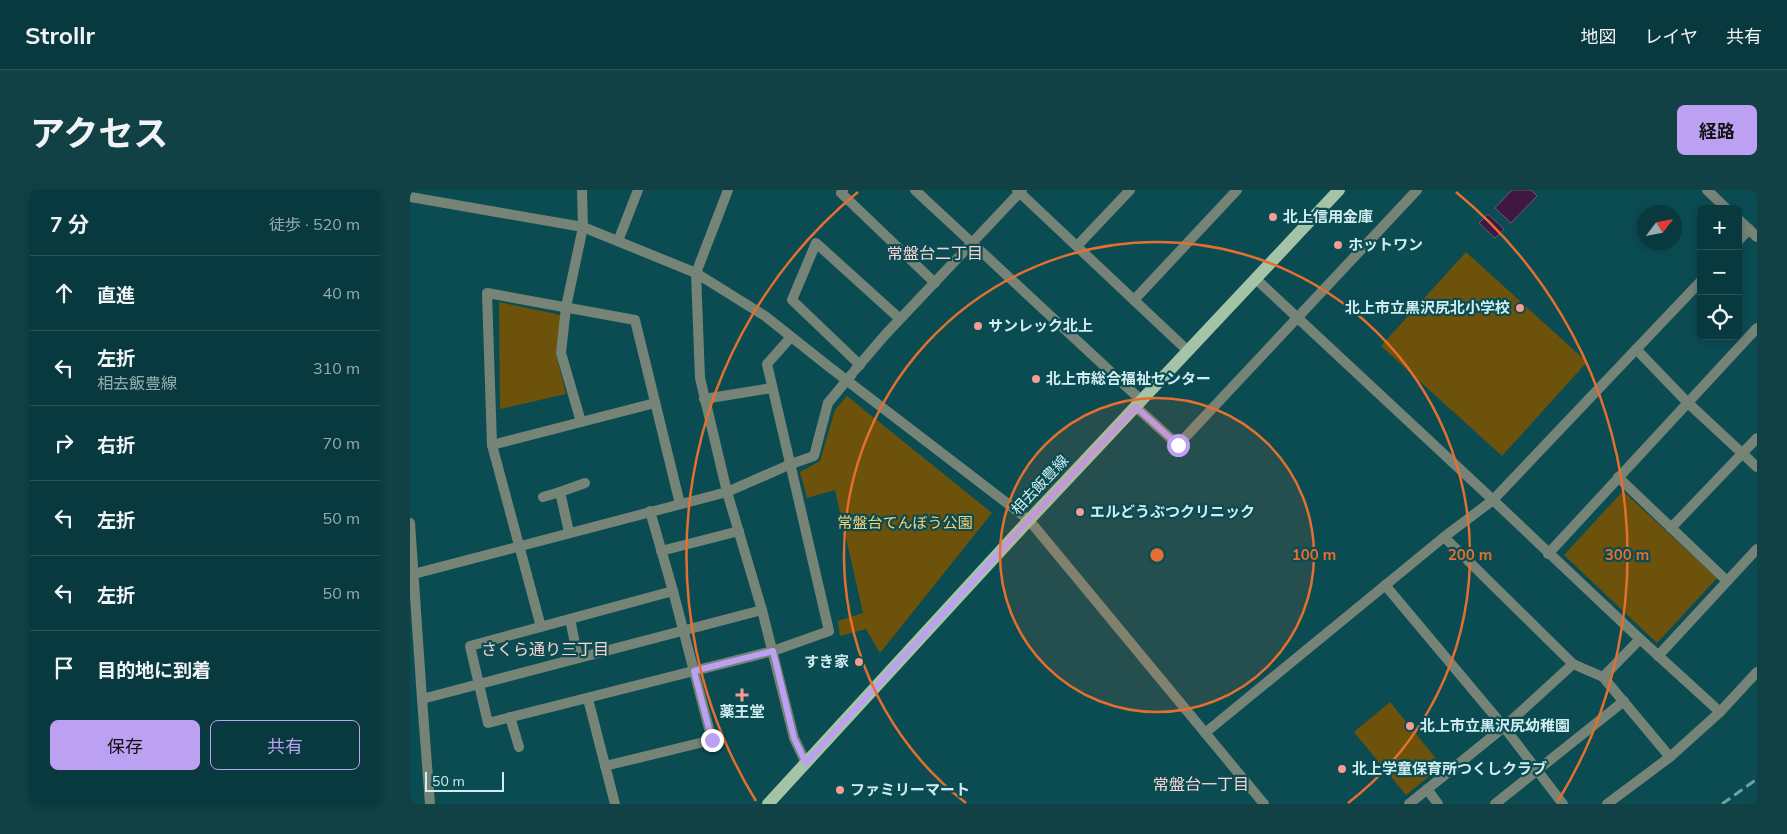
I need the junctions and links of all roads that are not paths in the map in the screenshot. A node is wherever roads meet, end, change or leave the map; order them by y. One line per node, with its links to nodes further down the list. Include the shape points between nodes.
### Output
1 (582, 190): 15 (street)
2 (638, 190): 19 (street)
3 (728, 190): 22 (street)
4 (843, 190): 24 (street, via 841,193)
5 (915, 190): 20 (street)
6 (1130, 190): 21 (street)
7 (1237, 190): 26 (street)
8 (1340, 190): 23 (main road, 相去飯豊線)
9 (1417, 190): 28 (street)
10 (1707, 190): 13 (street)
11 (1019, 191): 20 (street); 21 (street)
12 (410, 197): 15 (street)
13 (1723, 205)
14 (1742, 223): 16 (street)
15 (583, 227): 19 (street); 27 (street)
16 (1749, 230): 17 (street); 18 (street)
17 (1742, 237)
18 (1757, 238)
19 (618, 241): 22 (street)
20 (971, 244): 24 (street); 39 (street)
21 (1077, 246): 26 (street)
22 (696, 273): 31 (street); 36 (street, via 700,378)
23 (1256, 279): 28 (street); 33 (main road, 相去飯豊線)
24 (934, 283): 29 (street)
25 (1697, 285): 32 (street)
26 (1134, 300): 33 (street)
27 (566, 307): 38 (street, via 635,320); 40 (street, via 561,353); 42 (street, via 487,292)
28 (1297, 317): 39 (street, via 1178,445); 51 (street)
29 (900, 319): 34 (street); 34 (street, via 816,243 792,300)
30 (1757, 328): 37 (street)
31 (791, 336): 35 (street, via 767,364); 54 (street)
32 (1636, 349): 37 (street); 51 (street)
33 (1188, 351): 39 (main road, 相去飯豊線)
34 (860, 365): 44 (street, bridge, via 828,403 814,456)
35 (772, 388): 36 (street); 44 (street)
36 (704, 399): 49 (street)
37 (1688, 402): 43 (street); 46 (street)
38 (655, 403): 40 (street); 52 (street)
39 (1139, 404): 54 (main road, 相去飯豊線)
40 (581, 422): 42 (street)
41 (1757, 438): 43 (street)
42 (492, 445): 60 (street)
43 (1742, 453): 45 (street); 56 (street)
44 (791, 464): 49 (street); 73 (street, via 829,631)
45 (1757, 467)
46 (1618, 477): 56 (street); 63 (street)
47 (585, 483): 48 (street)
48 (560, 492): 50 (street); 58 (street)
49 (727, 492): 52 (street); 57 (street)
50 (544, 497)
51 (1494, 500): 59 (street); 63 (street)
52 (680, 504): 53 (street)
53 (650, 512): 58 (street); 62 (street)
54 (1029, 520): 87 (street); 90 (main road, 相去飯豊線)
55 (410, 523): 64 (street)
56 (1671, 528): 65 (street)
57 (739, 531): 62 (street); 68 (street)
58 (569, 532): 60 (street)
59 (1444, 537): 66 (street); 76 (street)
60 (519, 545): 64 (street); 70 (street)
61 (1757, 550): 65 (street)
62 (661, 551): 67 (street)
63 (1548, 554): 72 (street)
64 (412, 574): 81 (street)
65 (1727, 581): 74 (street)
66 (1385, 585): 86 (street); 87 (street)
67 (673, 591): 69 (street); 71 (street)
68 (762, 610): 71 (street); 73 (street)
69 (570, 619): 70 (street); 75 (street)
70 (541, 627): 80 (street, via 470,646)
71 (683, 631): 75 (street); 77 (street)
72 (1640, 640): 74 (street); 79 (street)
73 (773, 651): 77 (street); 90 (street, via 794,738)
74 (1658, 656): 84 (street)
75 (578, 658): 80 (street)
76 (1573, 664): 79 (street); 86 (street)
77 (694, 671): 82 (street); 91 (street, via 712,740)
78 (1757, 672): 84 (street)
79 (1603, 677): 83 (street)
80 (479, 684): 81 (street); 85 (street, via 488,723)
81 (422, 699): 94 (street)
82 (588, 699): 85 (street); 91 (street)
83 (1624, 702): 89 (street); 92 (street)
84 (1720, 712): 89 (street)
85 (510, 718): 88 (street)
86 (1504, 727): 92 (street); 93 (street)
87 (1205, 733): 97 (street)
88 (519, 747)
89 (1670, 756): 102 (street)
90 (806, 763): 96 (main road, 相去飯豊線)
91 (605, 766): 95 (street)
92 (1537, 771): 100 (street); 101 (street)
93 (1427, 789): 98 (street); 99 (street)
94 (430, 804)
95 (615, 804)
96 (768, 804)
97 (1264, 804)
98 (1409, 804)
99 (1438, 804)
100 (1495, 804)
101 (1563, 804)
102 (1607, 804)

